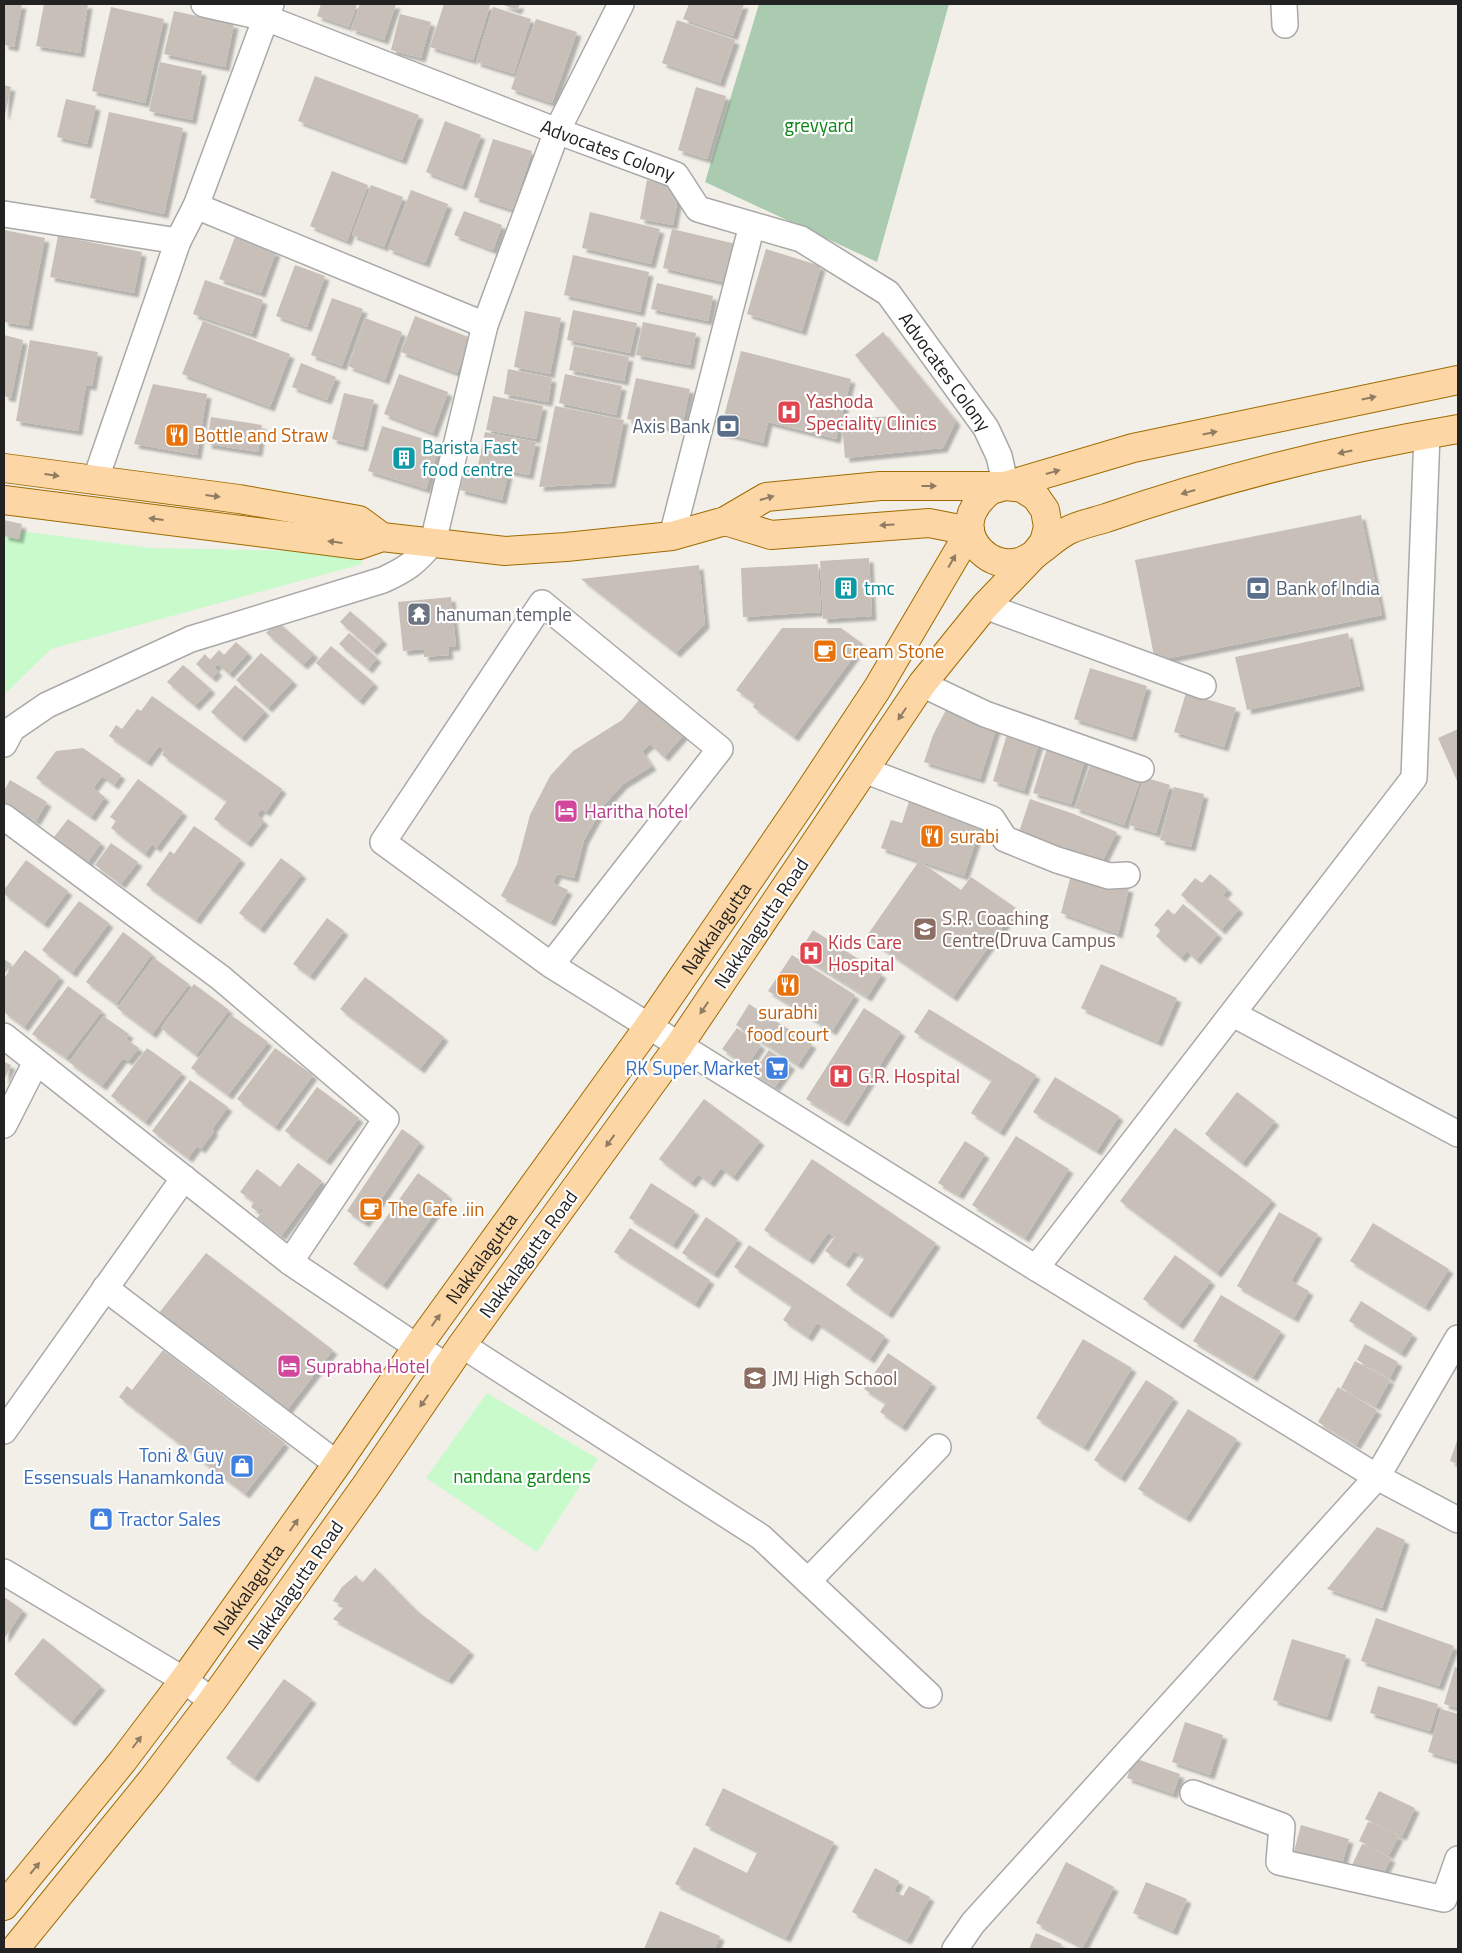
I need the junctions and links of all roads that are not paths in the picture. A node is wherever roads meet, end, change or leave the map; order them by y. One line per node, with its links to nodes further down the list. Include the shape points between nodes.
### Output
1 (204, 4): 3 (street, Advocates Colony)
2 (621, 4): 4 (street)
3 (268, 11): 4 (street, Advocates Colony); 5 (street)
4 (557, 131): 7 (street, Advocates Colony, via 676,174 698,209); 9 (street)
5 (196, 206): 8 (street); 9 (street)
6 (4, 214): 8 (street)
7 (752, 225): 15 (street, Advocates Colony, via 801,239 888,293 986,428 999,456); 19 (street)
8 (178, 241): 14 (street)
9 (485, 325): 21 (street)
10 (1458, 380): 15 (main road, one-way to 10, via 1133,448)
11 (1458, 429): 12 (main road)
12 (1427, 434): 22 (main road, one-way to 22, via 1266,469 1180,494 1067,531); 32 (street, via 1414,778)
13 (4, 468): 14 (main road, one-way to 14)
14 (95, 481): 20 (main road, one-way to 20, via 239,499 359,520)
15 (1006, 486): 17 (main road, one-way to 15, via 766,497 880,486); 18 (main road, via 991,490 978,500 971,515); 22 (main road, via 1022,488 1036,497 1045,510 1048,527 1044,542)
16 (4, 500): 20 (main road, one-way to 16, via 359,545)
17 (725, 521): 18 (main road, one-way to 17, via 929,523 771,535); 19 (main road)
18 (970, 531): 22 (main road, via 976,546 988,558 1003,563 1019,562); 33 (main road, Nakkalagutta, one-way to 18, via 877,689)
19 (672, 536): 21 (main road, via 505,551)
20 (382, 537): 21 (main road)
21 (433, 542): 26 (street, via 416,562 382,580 192,639 47,704 12,729)
22 (1034, 555): 23 (main road, Nakkalagutta Road)
23 (986, 606): 24 (main road, Nakkalagutta Road); 25 (street)
24 (922, 684): 27 (street, via 985,714); 28 (main road, Nakkalagutta Road, one-way to 28)
25 (1203, 686)
26 (4, 744)
27 (1142, 769)
28 (864, 770): 30 (street, via 992,819 1005,839 1057,860 1109,876); 35 (main road, Nakkalagutta Road, one-way to 35)
29 (4, 818): 40 (street, via 221,978 386,1119)
30 (1127, 875)
31 (551, 965): 31 (street, via 383,842 542,603 720,749); 33 (street)
32 (1233, 1014): 38 (street); 41 (street)
33 (650, 1026): 35 (street); 44 (main road, Nakkalagutta, one-way to 33)
34 (4, 1036): 36 (street)
35 (680, 1044): 41 (street); 45 (main road, Nakkalagutta Road, one-way to 45)
36 (36, 1062): 37 (street); 39 (street)
37 (4, 1125)
38 (1458, 1134)
39 (184, 1178): 40 (street); 42 (street)
40 (290, 1262): 44 (street)
41 (1036, 1268): 49 (street)
42 (105, 1288): 46 (street); 48 (street)
43 (1458, 1338): 49 (street)
44 (417, 1347): 45 (street); 48 (main road, Nakkalagutta)
45 (455, 1356): 52 (street, via 761,1537); 55 (main road, Nakkalagutta Road, one-way to 55)
46 (4, 1431)
47 (938, 1446): 52 (street)
48 (337, 1464): 53 (main road, Nakkalagutta, one-way to 48)
49 (1377, 1477): 50 (street); 60 (street, via 973,1922)
50 (1458, 1520)
51 (4, 1572): 53 (street)
52 (808, 1581): 54 (street)
53 (184, 1680): 55 (street); 58 (main road, Nakkalagutta, one-way to 53, via 122,1762)
54 (929, 1695)
55 (212, 1701): 59 (main road, Nakkalagutta Road)
56 (1193, 1793): 57 (street, via 1282,1826 1279,1862 1444,1899)
57 (1458, 1859)
58 (4, 1906)
59 (15, 1949)
60 (955, 1949)

